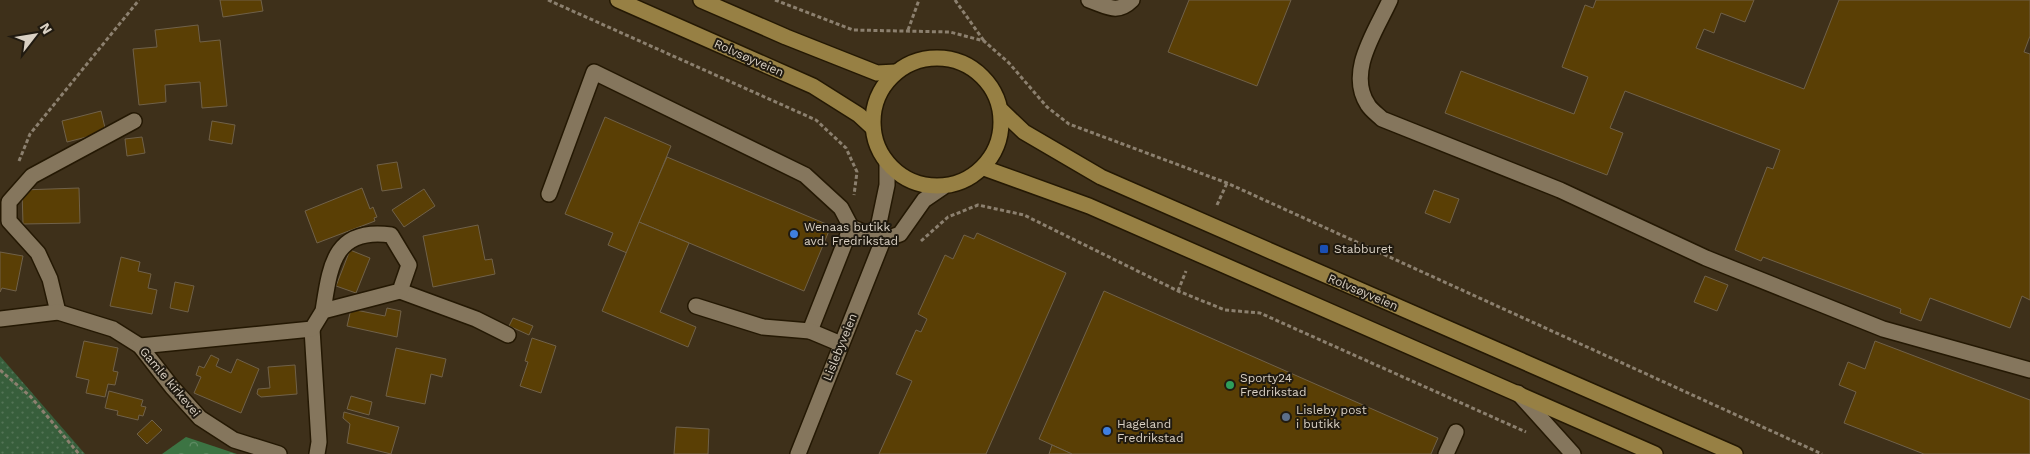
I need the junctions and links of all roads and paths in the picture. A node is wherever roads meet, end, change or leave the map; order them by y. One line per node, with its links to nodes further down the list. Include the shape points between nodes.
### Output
1 (139, 0): 19 (path, via 30,134)
2 (548, 0): 23 (path, via 816,120 846,148 857,172)
3 (618, 0): 16 (main road, Rolvsøyveien, via 812,86 859,115)
4 (701, 0): 13 (main road, via 877,73)
5 (775, 0): 11 (path, via 853,30)
6 (919, 0): 11 (path)
7 (955, 0): 12 (path)
8 (1089, 0): 9 (street, via 1117,10)
9 (1132, 0)
10 (1390, 0): 41 (street, via 1361,64 1361,87 1368,106 1382,119 1560,190 1706,258 1883,329)
11 (908, 30): 12 (path, via 950,32)
12 (984, 41): 20 (path, via 1009,62 1047,107 1069,124)
13 (896, 72): 14 (main road, via 920,59 948,58 973,67 993,88); 16 (main road, via 876,101)
14 (1002, 111): 18 (main road, via 999,144); 52 (main road, Rolvsøyveien, via 1024,132 1101,177)
15 (134, 121): 32 (street, via 32,176 10,202 9,220 38,253 50,279)
16 (873, 128): 17 (main road, via 877,146)
17 (887, 163): 21 (main road, via 913,182); 27 (street, Lislebyveien, via 887,185 879,223)
18 (984, 168): 21 (main road, via 964,182); 42 (main road, via 1090,206)
19 (15, 170)
20 (1227, 183): 24 (path); 53 (path)
21 (943, 187): 26 (street, via 924,200)
22 (549, 194): 25 (street, via 594,72 805,175 841,208)
23 (854, 201)
24 (1217, 205)
25 (851, 227): 27 (street); 36 (street)
26 (900, 234): 27 (street); 29 (path, via 920,242 948,217 978,205 1024,215)
27 (883, 240): 38 (street, Lislebyveien)
28 (1186, 270): 29 (path)
29 (1178, 291): 44 (path, via 1225,310 1260,313)
30 (400, 292): 33 (street); 33 (street, via 409,266 391,235 376,233 345,243 331,264); 37 (street, via 476,319)
31 (696, 306): 36 (street, via 763,327)
32 (58, 312): 34 (street, Gamle kirkevei); 39 (street, Gamle kirkevei, via 113,329)
33 (323, 312): 35 (street)
34 (0, 319)
35 (312, 329): 39 (street); 48 (street)
36 (810, 331): 38 (street)
37 (508, 335)
38 (841, 344): 49 (street, Lislebyveien)
39 (140, 346): 47 (street, Gamle kirkevei, via 200,418 234,440)
40 (0, 370): 46 (path, via 32,397)
41 (2030, 370)
42 (1518, 393): 45 (street); 51 (main road)
43 (1456, 432): 50 (street)
44 (1528, 432)
45 (1573, 453)
46 (79, 454)
47 (279, 454)
48 (317, 454)
49 (798, 454)
50 (1446, 454)
51 (1655, 454)
52 (1735, 454)
53 (1822, 454)

